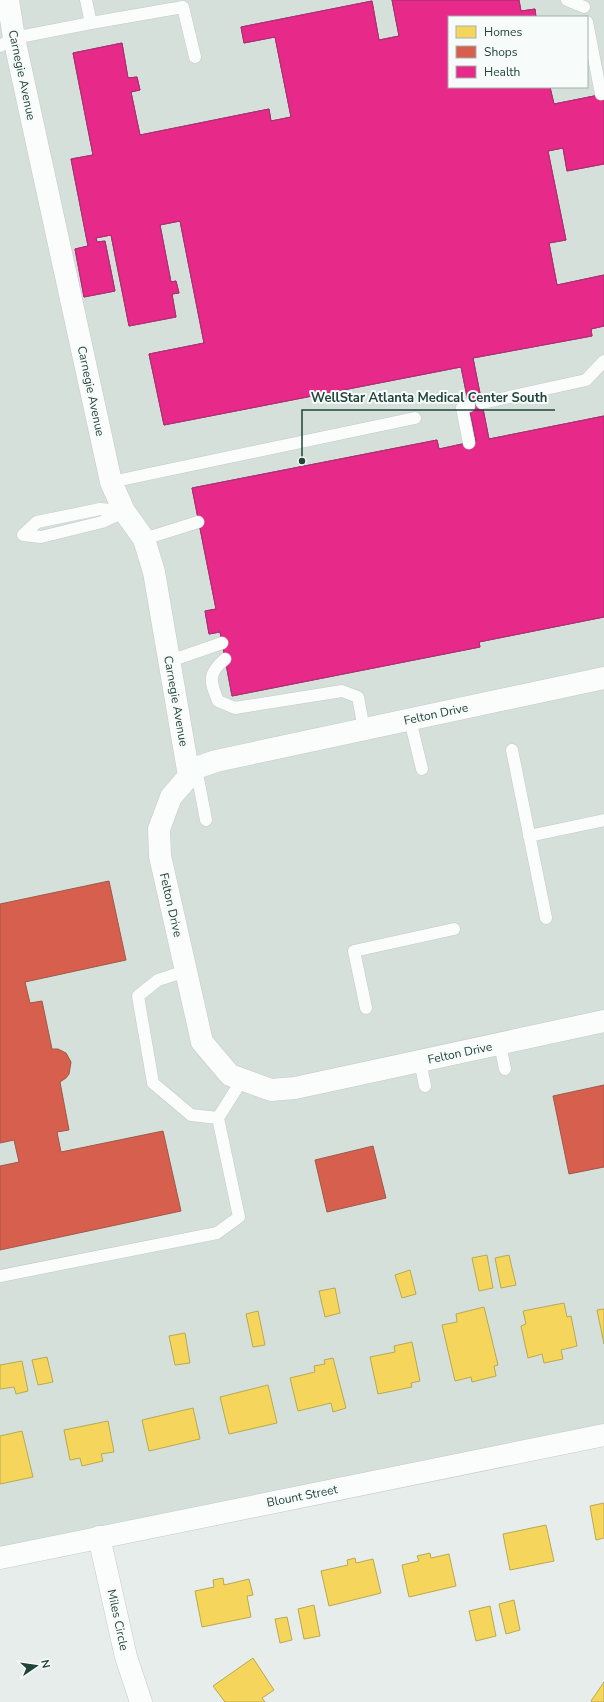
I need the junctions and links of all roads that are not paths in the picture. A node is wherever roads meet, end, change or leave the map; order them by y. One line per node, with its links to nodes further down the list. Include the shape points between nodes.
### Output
1 (8, 0): 7 (street, Carnegie Avenue)
2 (86, 0): 5 (lane)
3 (567, 0): 4 (lane)
4 (584, 8)
5 (91, 23): 7 (lane); 8 (lane, via 183,7)
6 (588, 27): 9 (lane)
7 (5, 40): 15 (street, Carnegie Avenue)
8 (194, 57)
9 (601, 94)
10 (604, 361): 11 (lane, via 586,380)
11 (482, 403)
12 (469, 406): 14 (lane, via 462,408)
13 (415, 418): 15 (lane)
14 (469, 443)
15 (111, 482): 16 (street, Carnegie Avenue)
16 (124, 512): 16 (lane, via 100,509 37,522 23,535 41,536 72,530 102,522); 18 (street, Carnegie Avenue)
17 (198, 522): 18 (lane)
18 (144, 540): 21 (street, Carnegie Avenue, via 154,572)
19 (222, 643): 21 (lane)
20 (225, 659): 24 (lane, via 216,667 211,682 218,701 235,708 342,691 358,697)
21 (170, 661): 27 (street, Carnegie Avenue)
22 (604, 678): 23 (street, Felton Drive)
23 (410, 720): 24 (street, Felton Drive); 26 (lane)
24 (364, 730): 27 (street, Felton Drive, via 216,761)
25 (512, 750): 30 (lane)
26 (422, 769)
27 (193, 772): 28 (lane); 33 (street, Felton Drive, via 171,797 159,829 160,856)
28 (206, 820)
29 (604, 820): 30 (lane)
30 (529, 836): 31 (lane)
31 (546, 918)
32 (454, 929): 34 (lane, via 354,951)
33 (186, 971): 39 (street, Felton Drive, via 202,1042 230,1075); 41 (lane, via 158,980 138,996 153,1083 191,1115)
34 (366, 1008)
35 (604, 1021): 36 (street, Felton Drive)
36 (500, 1044): 37 (street, Felton Drive); 38 (lane)
37 (420, 1061): 39 (street, Felton Drive, via 296,1088 271,1090); 40 (lane)
38 (505, 1069)
39 (242, 1080): 41 (lane)
40 (425, 1086)
41 (218, 1118): 42 (lane, via 239,1217 217,1233)
42 (0, 1276)
43 (604, 1435): 44 (street, Blount Street)
44 (99, 1537): 45 (street, Blount Street); 46 (street, Miles Circle, via 126,1657)
45 (0, 1558)
46 (141, 1702)

